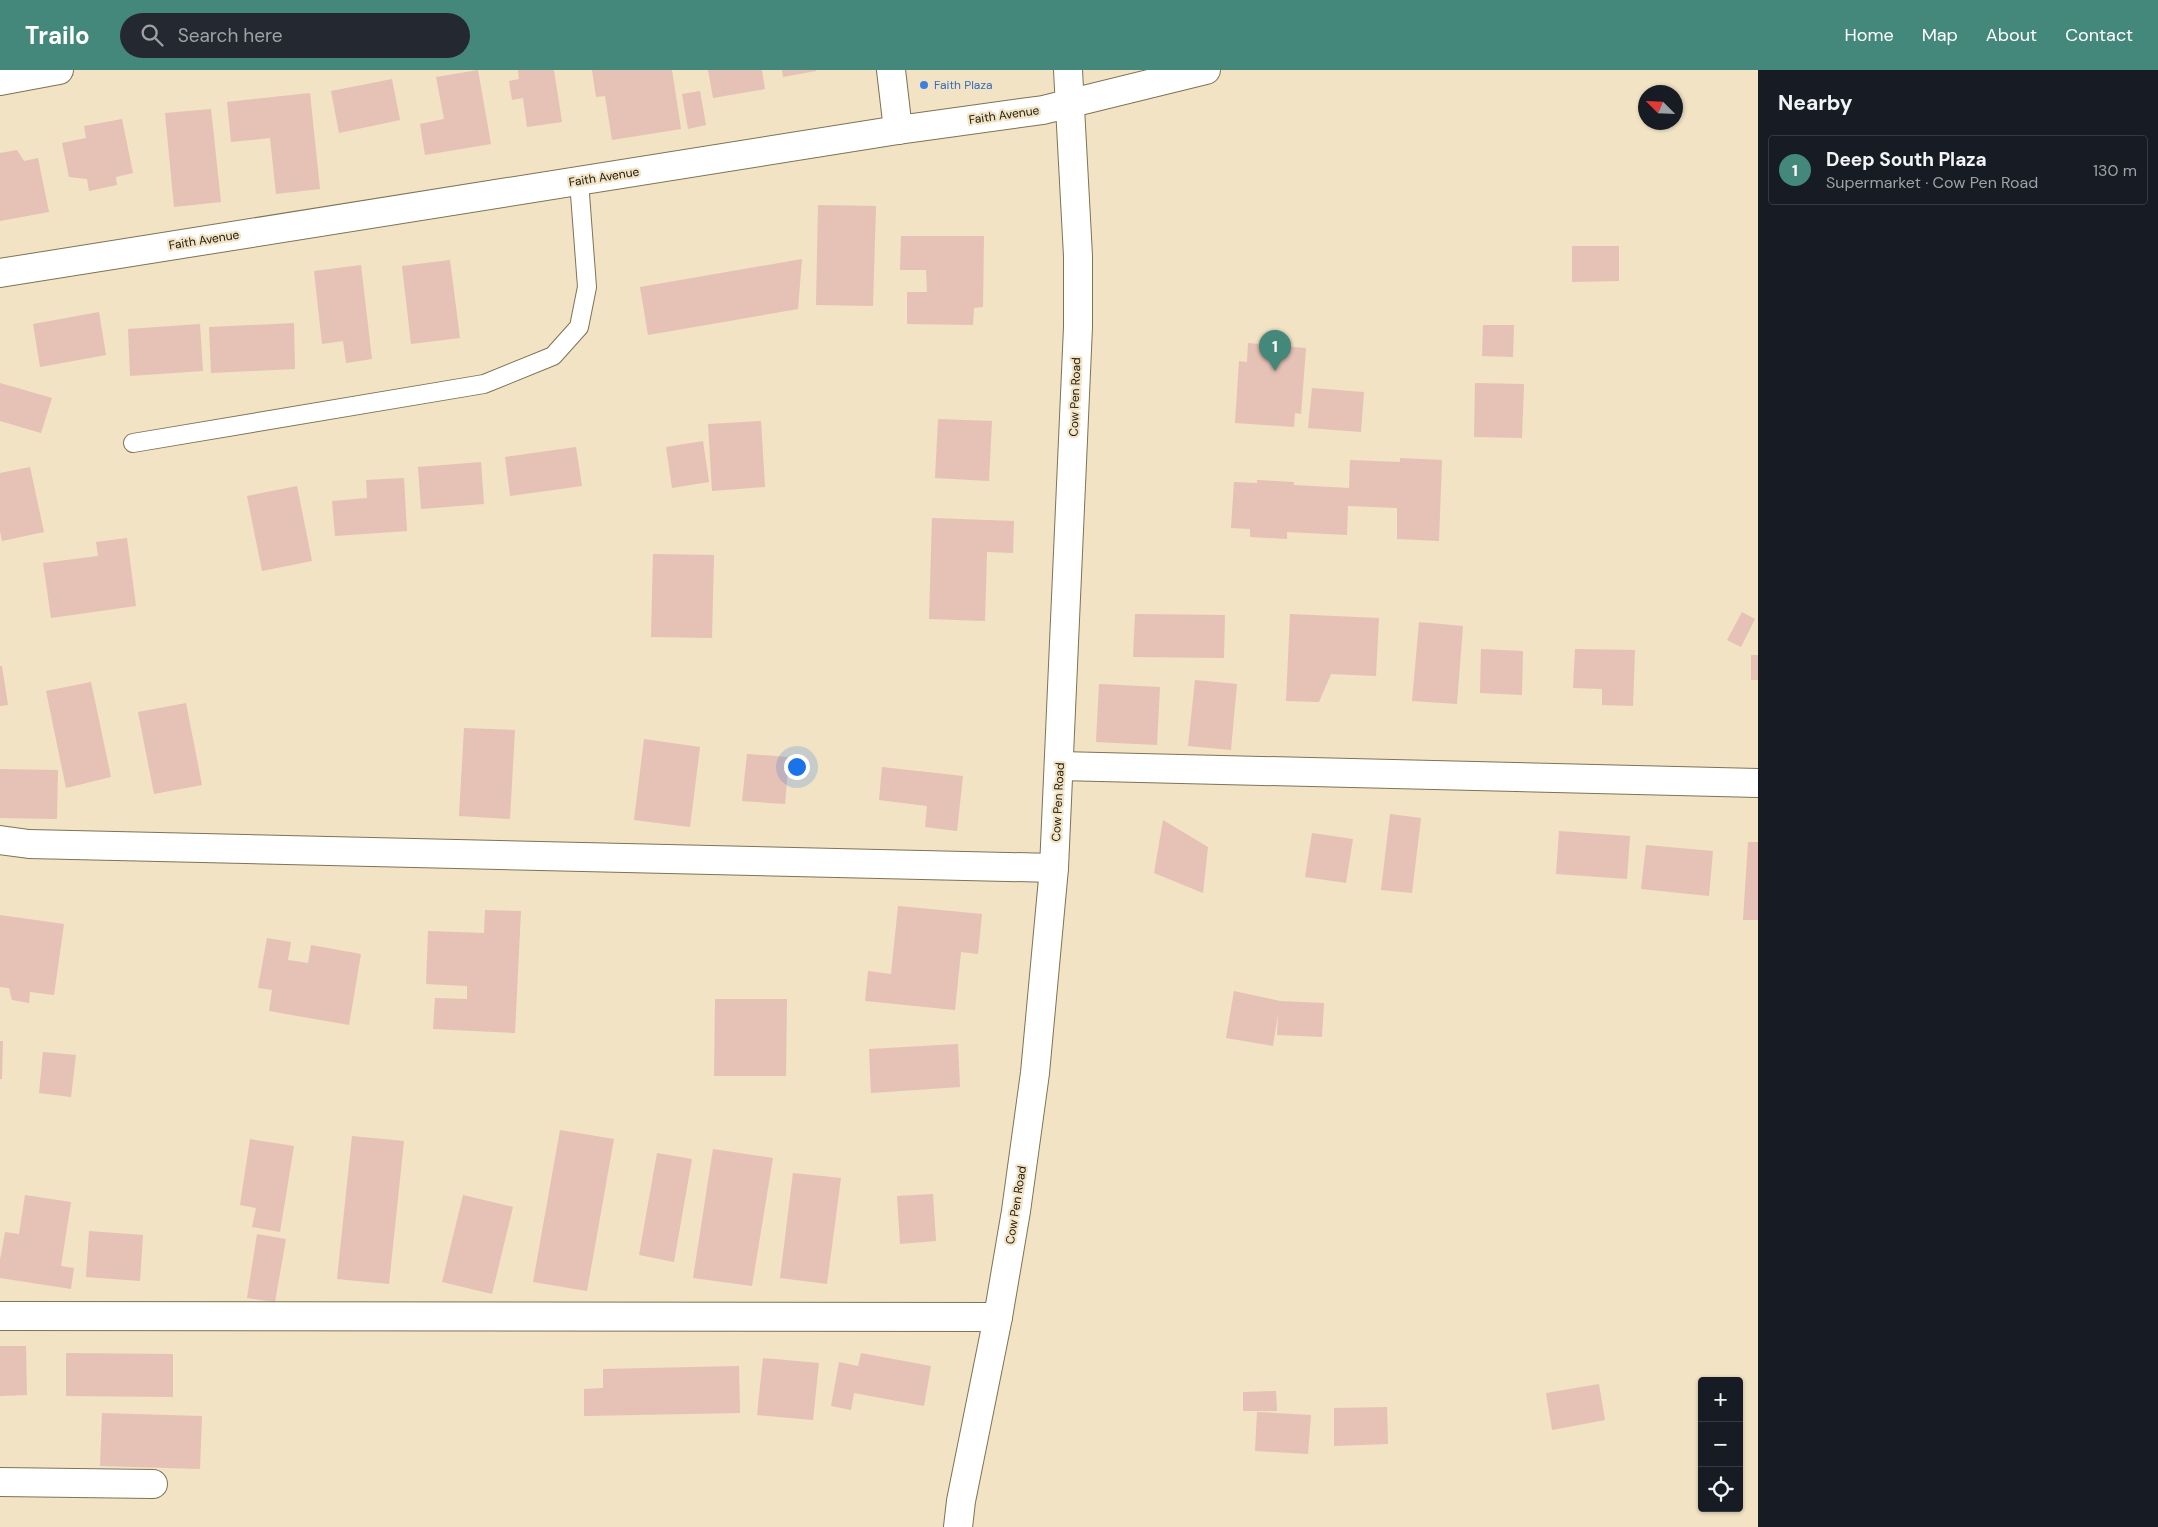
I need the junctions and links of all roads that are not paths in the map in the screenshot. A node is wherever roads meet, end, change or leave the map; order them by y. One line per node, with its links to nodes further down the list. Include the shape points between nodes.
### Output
1 (60, 70): 5 (street)
2 (891, 70): 7 (street)
3 (1068, 70): 6 (street, Cow Pen Road)
4 (1206, 70): 6 (street, Faith Avenue)
5 (0, 81)
6 (1071, 103): 7 (street, Faith Avenue, via 1043,110); 11 (street, Cow Pen Road, via 1078,327)
7 (898, 130): 8 (street, Faith Avenue)
8 (579, 181): 9 (street, Faith Avenue); 10 (lane, via 587,287 579,327 553,356 484,384)
9 (0, 273)
10 (133, 443)
11 (1060, 766): 12 (street); 14 (street, Cow Pen Road)
12 (1758, 784)
13 (0, 840): 14 (street, via 29,844)
14 (1054, 868): 16 (street, Cow Pen Road, via 1035,1072)
15 (0, 1316): 16 (street)
16 (998, 1317): 19 (street, Cow Pen Road, via 962,1491)
17 (0, 1482): 18 (street)
18 (153, 1484)
19 (958, 1527)

